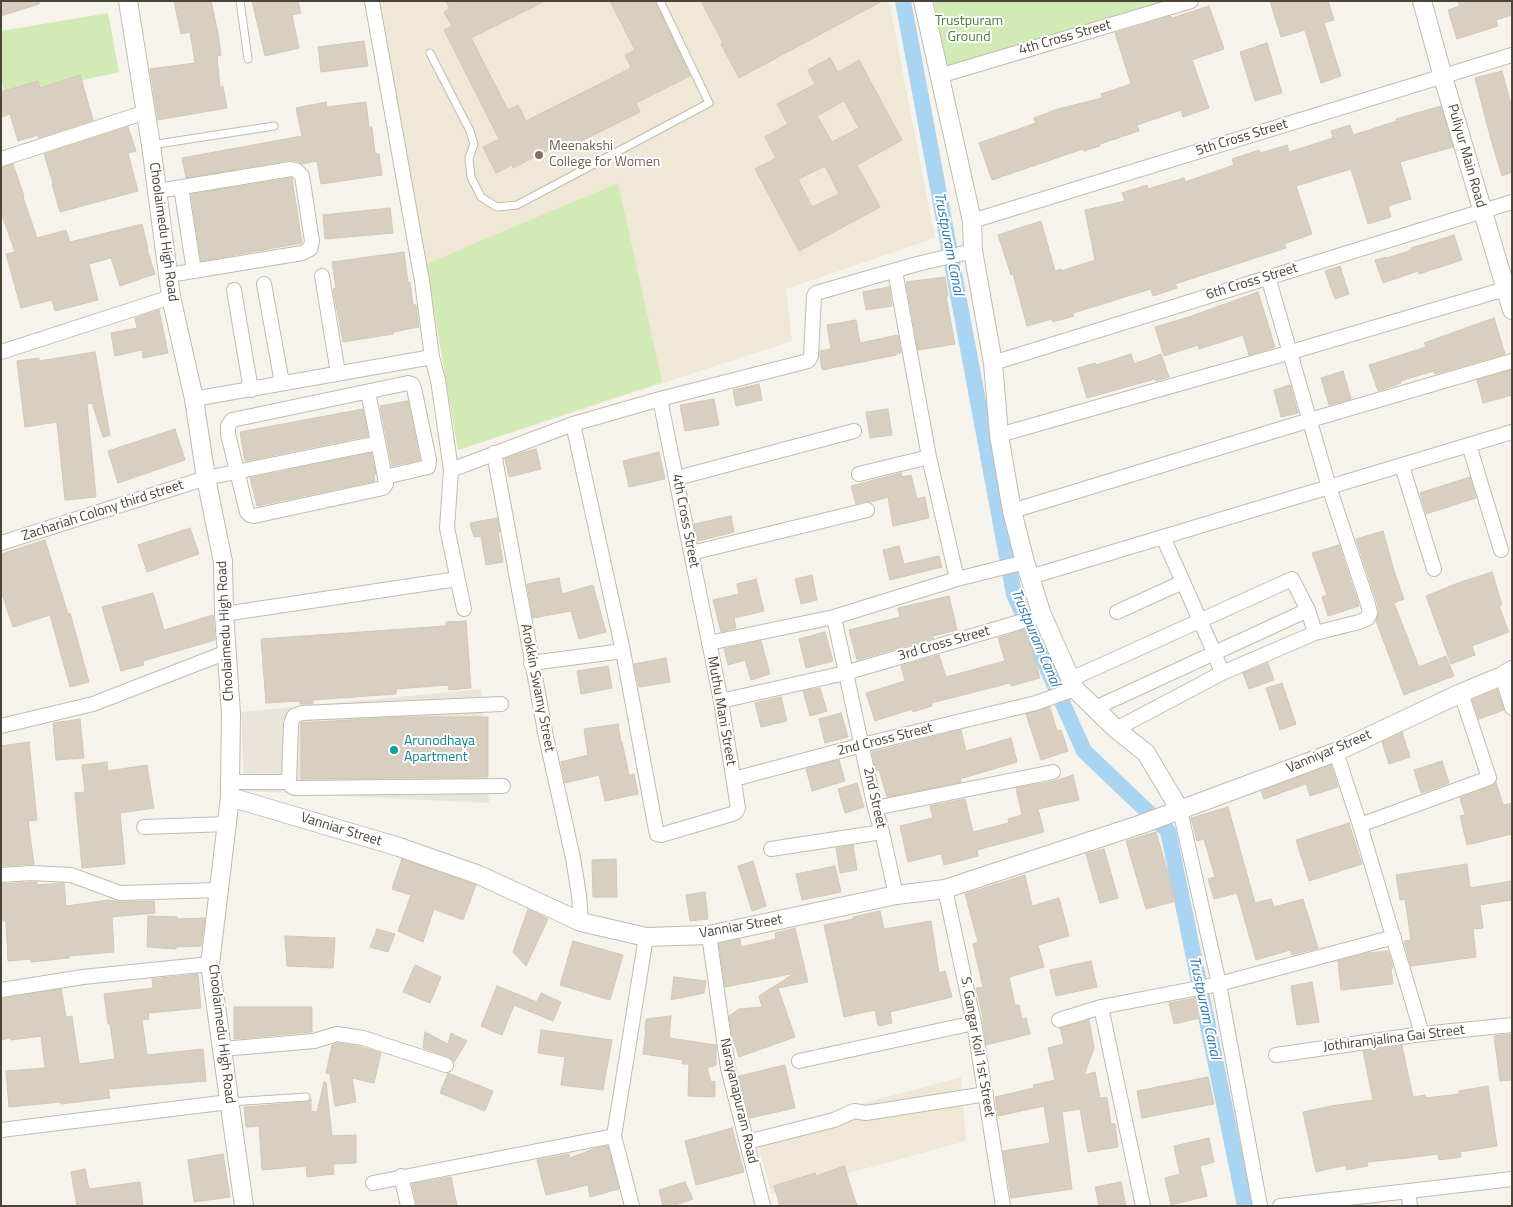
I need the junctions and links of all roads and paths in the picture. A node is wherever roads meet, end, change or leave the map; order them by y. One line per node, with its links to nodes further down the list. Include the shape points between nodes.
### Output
1 (128, 1): 13 (street, Choolaimedu High Road)
2 (240, 1): 10 (lane)
3 (372, 1): 35 (street, via 422,281)
4 (660, 1): 8 (lane, via 709,103 517,205 497,207 482,197 471,176 469,158 474,144 470,131)
5 (923, 1): 11 (street)
6 (1191, 1): 11 (street, 4th Cross Street)
7 (1422, 1): 12 (street, Puliyur Main Road)
8 (430, 53)
9 (1512, 55): 12 (street, 5th Cross Street)
10 (248, 59)
11 (939, 76): 21 (street)
12 (1443, 77): 20 (street, Puliyur Main Road); 21 (street, 5th Cross Street)
13 (146, 112): 15 (street, Choolaimedu High Road); 16 (street)
14 (274, 126): 15 (lane)
15 (151, 145): 18 (street, Choolaimedu High Road)
16 (1, 160)
17 (180, 187): 18 (street); 23 (street); 23 (street, via 291,169 302,176 312,240 310,249)
18 (158, 191): 25 (street, Choolaimedu High Road)
19 (1512, 202): 20 (street, 6th Cross Street)
20 (1482, 210): 27 (street, 6th Cross Street); 29 (street, Puliyur Main Road)
21 (972, 221): 22 (street)
22 (973, 251): 24 (street); 37 (street)
23 (194, 271): 25 (street)
24 (895, 271): 43 (street, via 816,293 808,361); 54 (street)
25 (169, 275): 31 (street, Choolaimedu High Road)
26 (322, 276): 38 (street)
27 (1268, 277): 34 (street); 37 (street, 6th Cross Street)
28 (264, 284): 39 (street)
29 (1509, 288): 32 (street, Puliyur Main Road); 34 (street)
30 (234, 290): 40 (street)
31 (171, 297): 33 (street); 42 (street, Choolaimedu High Road)
32 (1512, 310)
33 (1, 352)
34 (1291, 352): 44 (street); 50 (street)
35 (432, 357): 38 (street); 46 (street)
36 (1512, 361): 44 (street)
37 (993, 362): 50 (street)
38 (338, 373): 39 (street)
39 (282, 384): 40 (street)
40 (251, 390): 42 (street)
41 (368, 392): 47 (street, via 412,384); 51 (street); 57 (street, via 232,420 228,434)
42 (194, 399): 60 (street, Choolaimedu High Road)
43 (660, 399): 45 (street); 61 (street, 4th Cross Street)
44 (1310, 420): 62 (street); 64 (street)
45 (573, 424): 53 (street); 83 (street)
46 (444, 425): 47 (street); 56 (street)
47 (423, 429): 59 (street, via 430,460 428,467)
48 (854, 431): 61 (street)
49 (1512, 432): 52 (street)
50 (999, 435): 64 (street)
51 (378, 443): 57 (street, Zachariah Colony third street); 59 (street)
52 (1469, 445): 55 (street); 67 (street)
53 (494, 453): 56 (street); 86 (street, Arokkin Swamy Street)
54 (929, 456): 58 (street); 72 (street)
55 (1402, 466): 62 (street); 70 (street)
56 (451, 470): 71 (street, via 448,528)
57 (236, 472): 59 (street, via 247,512 254,516 383,488); 60 (street, Zachariah Colony third street)
58 (859, 474)
59 (385, 477)
60 (206, 478): 66 (street, Zachariah Colony third street); 77 (street, Choolaimedu High Road, via 223,562)
61 (677, 478): 68 (street, 4th Cross Street)
62 (1329, 487): 65 (street); 81 (street, via 1370,613 1368,618 1359,622)
63 (867, 510): 68 (street)
64 (1012, 511): 69 (street)
65 (1163, 537): 69 (street); 73 (street)
66 (1, 543)
67 (1501, 550)
68 (691, 553): 82 (street, 4th Cross Street)
69 (1028, 569): 72 (street, via 984,572); 78 (street)
70 (1434, 569)
71 (457, 579): 74 (street); 77 (street)
72 (957, 580): 79 (street)
73 (1183, 582): 76 (street); 80 (street)
74 (464, 609)
75 (1308, 610): 80 (street, 2nd Cross Street, via 1292,579); 81 (street); 85 (street)
76 (1117, 612)
77 (224, 614): 84 (street, Choolaimedu High Road)
78 (1042, 615): 87 (street, 3rd Cross Street); 90 (street)
79 (834, 617): 82 (street); 87 (street, 2nd Street)
80 (1200, 620): 85 (street); 90 (street, 2nd Cross Street)
81 (1315, 633): 88 (street)
82 (709, 643): 92 (street, Muthu Mani Street)
83 (623, 651): 86 (street); 101 (street, Muthu Mani Street, via 657,834 736,812)
84 (227, 652): 96 (street, via 93,704); 104 (street, Choolaimedu High Road, via 231,714)
85 (1214, 652): 88 (street); 94 (street)
86 (531, 663): 117 (street, Arokkin Swamy Street, via 573,858)
87 (845, 673): 92 (street, 3rd Cross Street); 98 (street, 2nd Street)
88 (1222, 673): 97 (street)
89 (1507, 673): 91 (street, Vanniyar Street); 95 (street)
90 (1073, 684): 94 (street); 98 (street, 2nd Cross Street, via 1036,702)
91 (1461, 693): 99 (street, Vanniyar Street); 109 (street, via 1489,778)
92 (721, 701): 101 (street, Muthu Mani Street)
93 (501, 704): 102 (street, via 302,713 294,716 291,724)
94 (1095, 708): 97 (street)
95 (1512, 708)
96 (1, 726)
97 (1116, 729): 106 (street, via 1146,753)
98 (862, 745): 101 (street, 2nd Cross Street); 105 (street, 2nd Street)
99 (1336, 752): 106 (street, Vanniyar Street); 109 (street)
100 (1053, 772): 105 (street)
101 (734, 779)
102 (289, 782): 103 (street, via 295,788); 104 (street)
103 (503, 786)
104 (230, 789): 107 (street, Choolaimedu High Road); 117 (street, Vanniar Street, via 479,875)
105 (875, 808): 111 (street, 2nd Street)
106 (1180, 810): 108 (street, Vanniyar Street); 122 (street)
107 (227, 824): 110 (street); 115 (street, Choolaimedu High Road)
108 (1142, 824): 114 (street, Vanniar Street)
109 (1360, 825): 120 (street)
110 (144, 827)
111 (882, 832): 112 (street); 116 (street, 2nd Street)
112 (771, 849)
113 (1, 876): 115 (street, via 31,873 71,875 120,892)
114 (945, 889): 116 (street, Vanniar Street); 126 (street, S. Gangar Koil 1st Street)
115 (219, 890): 121 (street, Choolaimedu High Road)
116 (896, 895): 118 (street, Vanniar Street)
117 (581, 922): 119 (street, Vanniar Street)
118 (709, 935): 119 (street, Vanniar Street); 138 (street, Narayanapuram Road, via 728,1068)
119 (646, 937): 137 (street)
120 (1394, 937): 122 (street); 128 (street)
121 (210, 964): 123 (street, via 83,977); 129 (street, Choolaimedu High Road)
122 (1219, 984): 124 (street); 149 (street)
123 (1, 990)
124 (1101, 1008): 125 (street); 148 (street)
125 (1059, 1020)
126 (974, 1023): 131 (street); 133 (street, S. Gangar Koil 1st Street)
127 (1512, 1025): 128 (street, Jothiramjalina Gai Street)
128 (1422, 1034): 130 (street, Jothiramjalina Gai Street)
129 (222, 1049): 132 (street, via 314,1041 337,1034 363,1038); 135 (street, Choolaimedu High Road)
130 (1276, 1055)
131 (799, 1060)
132 (446, 1065)
133 (986, 1094): 138 (street, via 866,1112 854,1111 834,1120); 147 (street, S. Gangar Koil 1st Street)
134 (306, 1097): 135 (lane)
135 (229, 1102): 136 (street); 143 (street, Choolaimedu High Road)
136 (1, 1130)
137 (614, 1136): 139 (street); 145 (street)
138 (747, 1142): 146 (street, Narayanapuram Road)
139 (401, 1176): 141 (street); 144 (street)
140 (1512, 1179): 142 (street)
141 (373, 1183)
142 (1408, 1191): 150 (street); 151 (street)
143 (244, 1206)
144 (408, 1206)
145 (632, 1206)
146 (763, 1206)
147 (1003, 1206)
148 (1143, 1206)
149 (1260, 1206)
150 (1280, 1206)
151 (1410, 1206)

